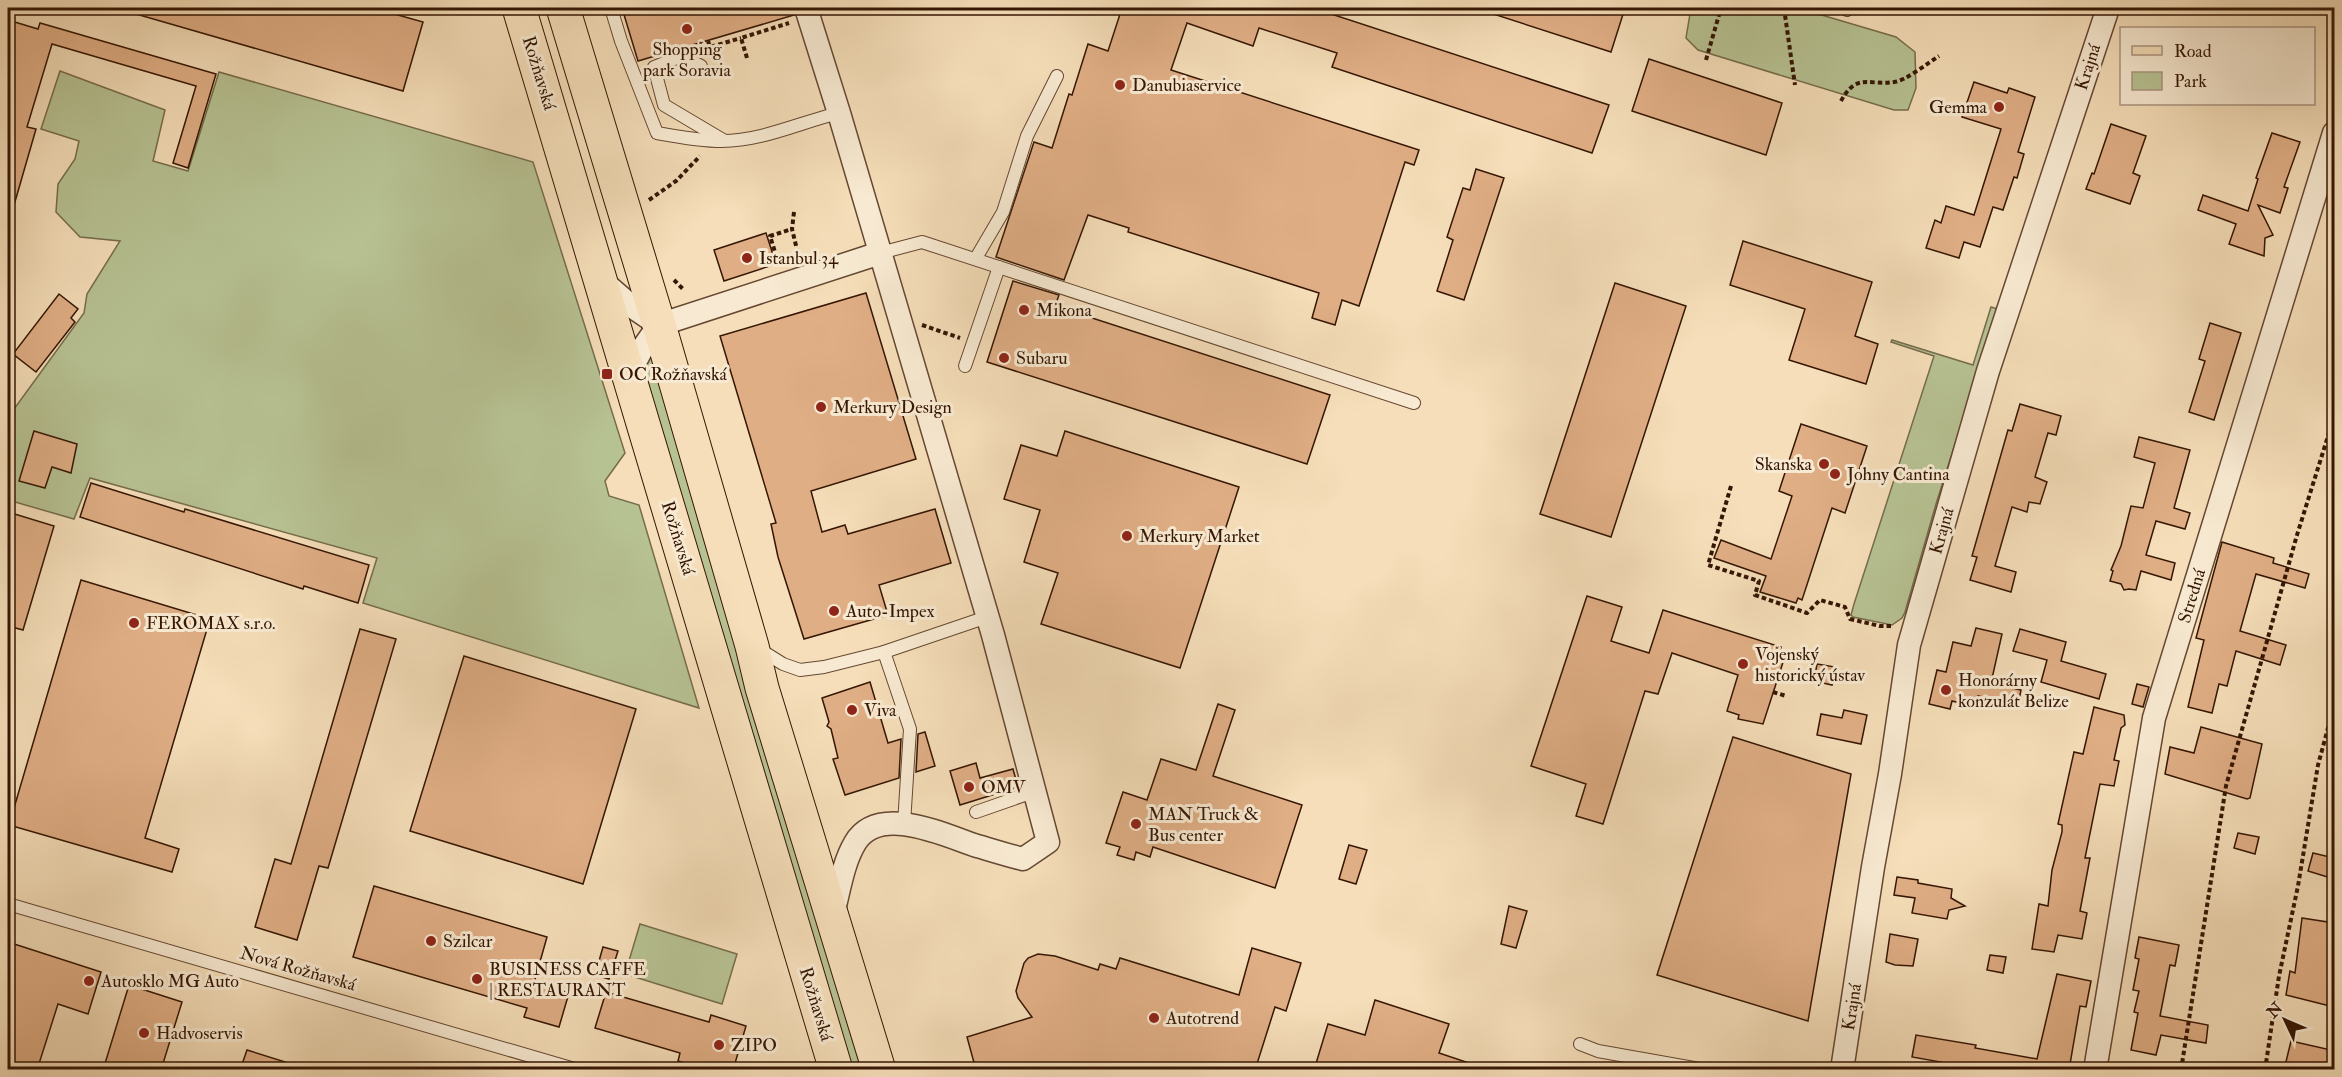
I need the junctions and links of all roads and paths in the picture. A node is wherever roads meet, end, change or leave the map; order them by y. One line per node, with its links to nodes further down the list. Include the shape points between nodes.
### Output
1 (519, 8): 28 (main road, Rožňavská)
2 (563, 8): 30 (main road)
3 (611, 8): 19 (lane, via 657,133)
4 (1721, 8): 12 (path)
5 (1784, 8): 15 (path)
6 (2108, 8): 54 (street, Krajná, via 1988,371 1909,645)
7 (798, 15): 8 (path); 17 (street)
8 (741, 38): 9 (path, via 710,47); 11 (path)
9 (708, 41)
10 (1939, 56): 16 (path, via 1895,82 1866,80 1847,90)
11 (747, 58)
12 (1706, 60)
13 (700, 66): 19 (lane, via 682,56 654,67 664,105)
14 (1057, 76): 24 (lane, via 1027,136 1003,212)
15 (1795, 85)
16 (1841, 101)
17 (839, 113): 19 (lane, via 770,134); 23 (street)
18 (2334, 133): 55 (street, Stredná, via 2154,718)
19 (719, 141): 20 (path, via 676,181)
20 (648, 200)
21 (794, 212): 22 (path)
22 (792, 229): 25 (path); 26 (path, via 770,236)
23 (880, 253): 24 (lane, via 922,242); 30 (street); 38 (street)
24 (976, 258): 27 (lane)
25 (800, 260)
26 (780, 266)
27 (999, 267): 31 (lane); 34 (lane)
28 (601, 279): 30 (street); 33 (main road, Rožňavská)
29 (918, 324): 31 (path)
30 (659, 325): 33 (street); 39 (main road)
31 (973, 342): 32 (lane)
32 (964, 366)
33 (629, 373): 52 (main road, Rožňavská)
34 (1414, 403)
35 (2334, 417): 56 (path, via 2226,786)
36 (1731, 486): 37 (path, via 1707,565 1760,581 1755,595 1807,613 1820,600)
37 (1833, 603)
38 (987, 617): 40 (lane); 44 (street)
39 (752, 646): 40 (lane, via 800,670); 48 (main road)
40 (884, 652): 46 (lane, via 910,729)
41 (1773, 692): 42 (path)
42 (1786, 696)
43 (2334, 706): 57 (path, via 2318,765)
44 (1036, 790): 45 (lane); 46 (street, via 1048,842 1023,859 932,829)
45 (976, 812)
46 (904, 824): 48 (street, via 872,826 855,842)
47 (8, 904): 51 (lane, Nová Rožňavská)
48 (832, 914): 50 (main road)
49 (1580, 1044): 53 (lane, via 1598,1051)
50 (882, 1065)
51 (578, 1070)
52 (836, 1070)
53 (1705, 1070)
54 (1842, 1070)
55 (2096, 1070)
56 (2181, 1070)
57 (2265, 1070)

